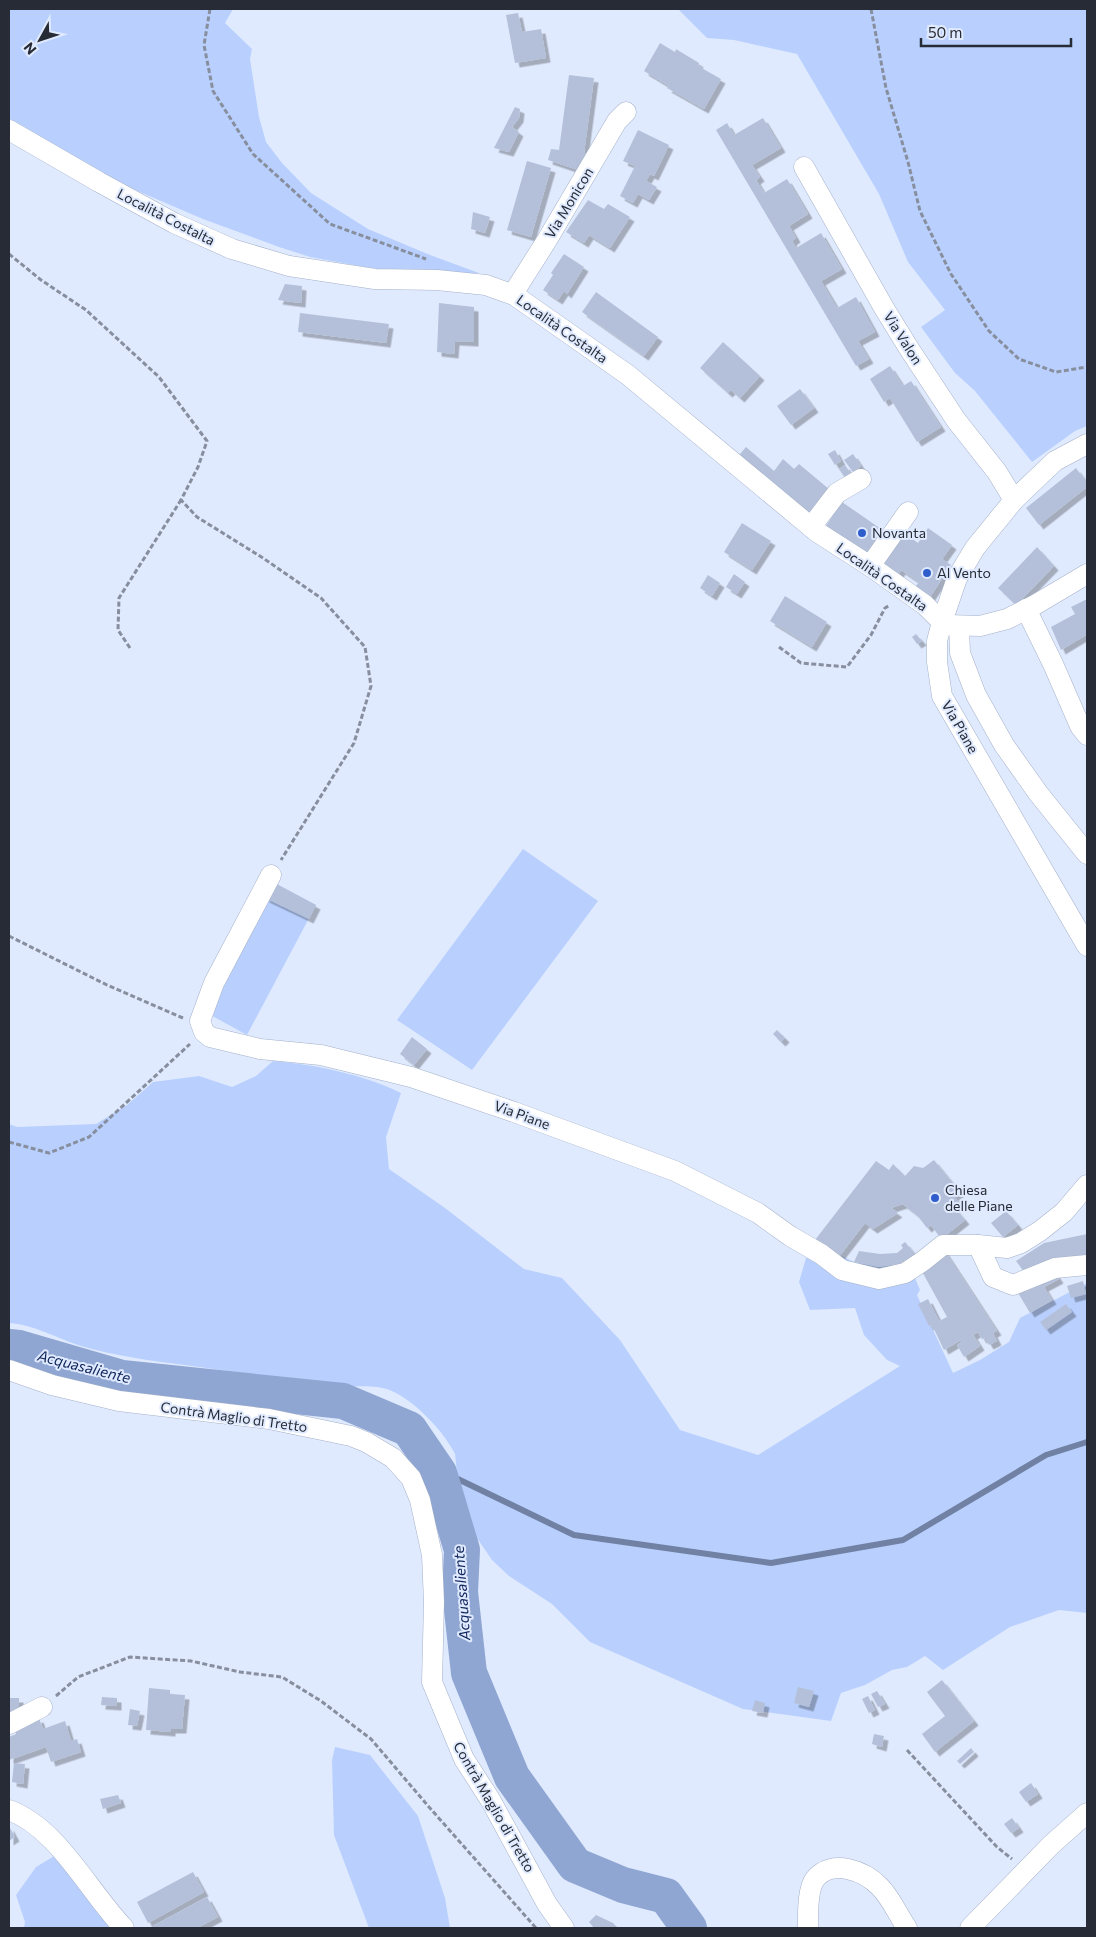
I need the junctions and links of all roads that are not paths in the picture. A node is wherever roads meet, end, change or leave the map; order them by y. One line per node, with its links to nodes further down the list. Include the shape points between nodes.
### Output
1 (626, 112): 4 (street, Via Monicon, via 617,121)
2 (9, 130): 4 (street, Località Costalta, via 174,223 232,249 289,266 374,278 486,285)
3 (804, 167): 7 (street, Via Valon, via 903,340)
4 (514, 295): 9 (street, Località Costalta, via 628,375)
5 (1087, 444): 7 (street, Via Piane, via 1055,461)
6 (861, 479): 9 (street, via 837,493)
7 (1014, 500): 13 (street, Via Piane, via 989,522 957,578)
8 (908, 512): 10 (street)
9 (811, 527): 10 (street, Località Costalta)
10 (870, 566): 13 (street, Località Costalta)
11 (1087, 574): 12 (street)
12 (1026, 609): 13 (street, via 1007,619 980,626); 14 (street)
13 (950, 624): 17 (street, Via Piane, via 976,695 999,737); 19 (street, Via Piane, via 937,641 942,696)
14 (1063, 687): 15 (street); 16 (street)
15 (1087, 700)
16 (1087, 735)
17 (1087, 854)
18 (271, 875): 21 (street, Via Piane, via 214,983 202,1026 210,1037 260,1049 321,1055 411,1077 674,1171 758,1213 852,1274 879,1279 895,1276 923,1261 943,1245)
19 (1087, 946)
20 (1087, 1185): 21 (street, Via Piane, via 1064,1212 1021,1243 1006,1248)
21 (978, 1245): 22 (street, via 993,1277 1013,1285 1055,1268)
22 (1087, 1265)
23 (9, 1370): 29 (street, Contrà Maglio di Tretto, via 52,1385 119,1401 268,1419 351,1436 393,1458 411,1478 420,1500 432,1555 432,1682 464,1759)
24 (42, 1707): 25 (street)
25 (9, 1724)
26 (9, 1810): 28 (street, via 36,1826 50,1839)
27 (1087, 1813): 32 (street)
28 (124, 1928)
29 (564, 1928)
30 (808, 1928): 31 (street, via 809,1900 815,1880 824,1873 845,1868 867,1875 881,1887)
31 (908, 1928)
32 (970, 1928)

